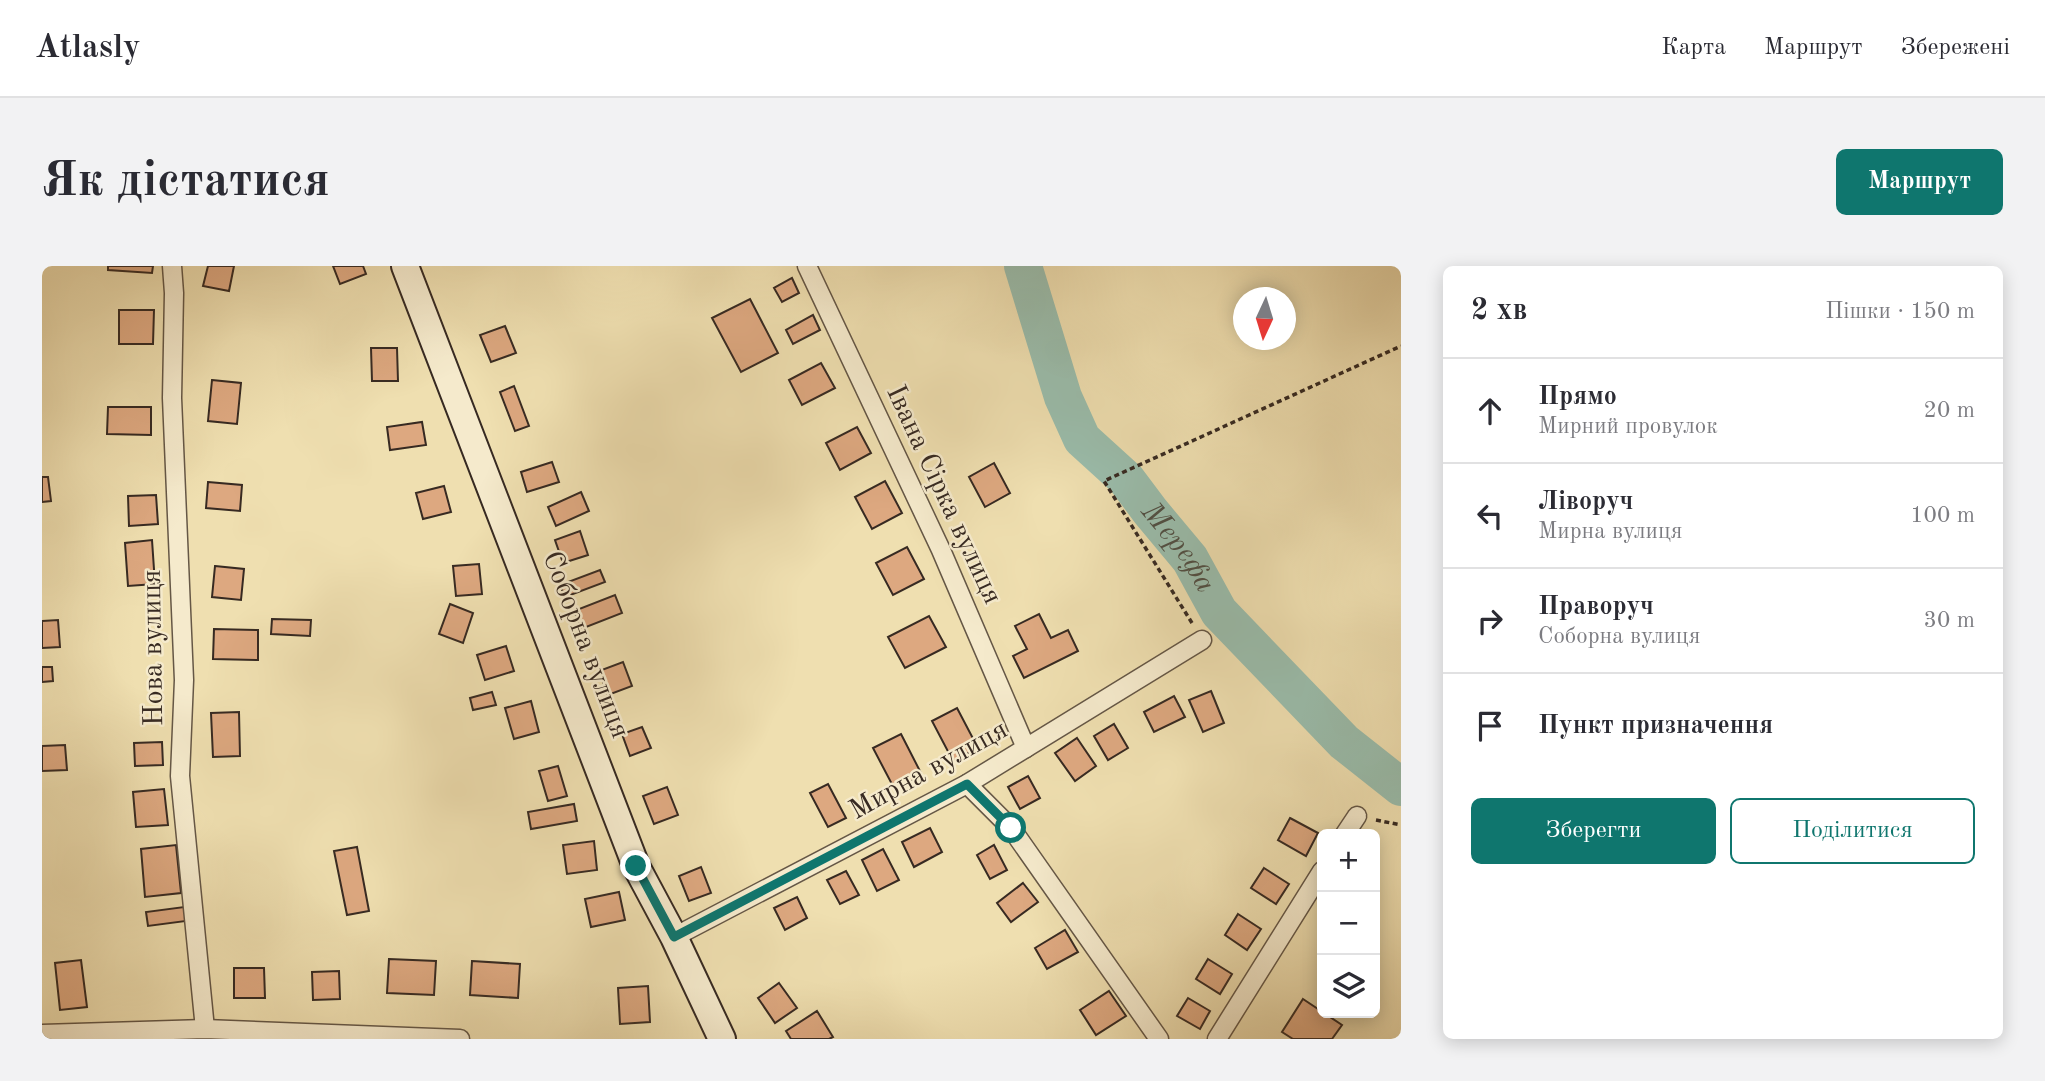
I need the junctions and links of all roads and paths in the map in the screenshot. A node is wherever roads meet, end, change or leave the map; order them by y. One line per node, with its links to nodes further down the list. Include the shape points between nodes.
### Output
1 (172, 266): 13 (street, Нова вулиця, via 172,398 184,680 180,776)
2 (405, 266): 12 (street, Соборна вулиця, via 636,866)
3 (807, 266): 6 (street, Івана Сірка вулиця, via 941,550)
4 (1401, 346): 5 (path, via 1104,481)
5 (1202, 640): 6 (street, Мирна вулиця)
6 (1026, 748): 7 (street, Мирна вулиця)
7 (967, 784): 12 (street, Мирна вулиця); 17 (street, via 1011,828)
8 (1357, 816): 9 (path); 10 (street)
9 (1401, 825)
10 (1349, 829)
11 (1317, 879): 18 (street)
12 (674, 937): 16 (street, Соборна вулиця)
13 (205, 1029): 14 (street); 15 (street)
14 (42, 1034)
15 (460, 1039)
16 (722, 1039)
17 (1159, 1039)
18 (1217, 1039)

